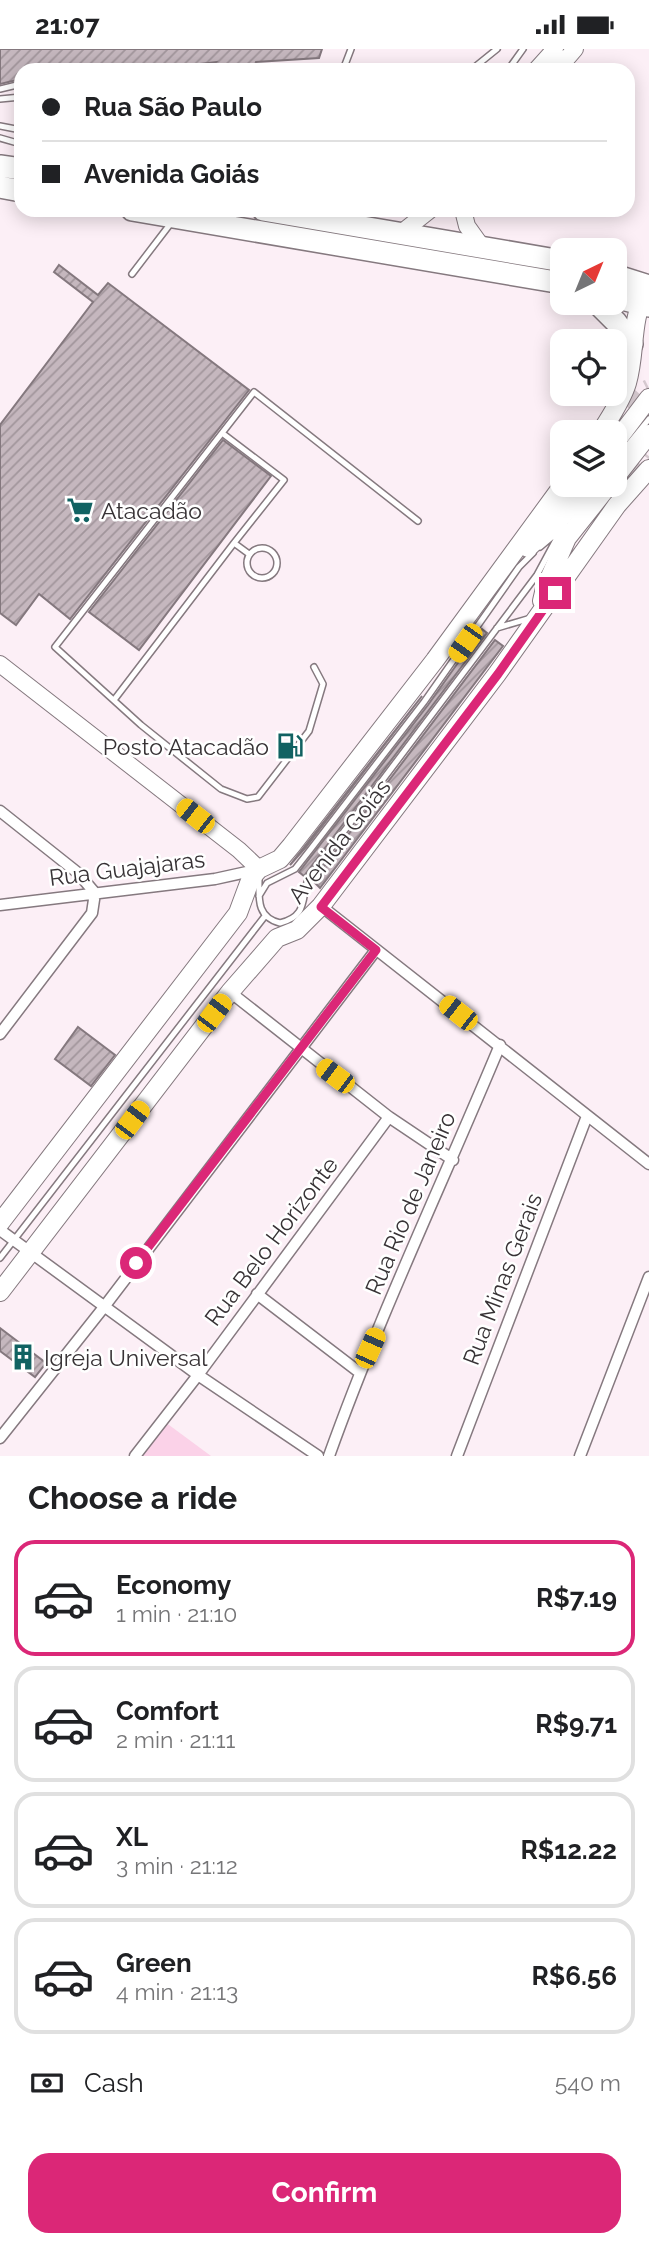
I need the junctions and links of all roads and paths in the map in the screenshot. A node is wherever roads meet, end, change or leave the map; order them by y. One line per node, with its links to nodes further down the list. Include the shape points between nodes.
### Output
1 (497, 49): 4 (lane)
2 (555, 49): 5 (street)
3 (575, 49): 6 (street)
4 (480, 63)
5 (542, 63)
6 (563, 63)
7 (170, 217): 11 (highway)
8 (305, 217): 12 (highway)
9 (421, 217): 12 (street)
10 (465, 217): 13 (street)
11 (176, 218): 15 (lane); 16 (highway)
12 (401, 233): 13 (highway)
13 (482, 247): 14 (highway)
14 (550, 259)
15 (132, 274)
16 (550, 281)
17 (627, 283): 18 (highway)
18 (647, 295): 19 (highway); 21 (main road, via 634,322)
19 (627, 296)
20 (608, 315): 21 (highway)
21 (632, 344): 24 (main road, via 626,384)
22 (649, 398): 25 (main road)
23 (649, 418): 28 (lane)
24 (607, 420)
25 (627, 427)
26 (222, 433): 35 (lane, via 254,392); 37 (lane, via 284,480); 44 (lane, via 55,647)
27 (649, 434): 29 (main road)
28 (627, 446)
29 (627, 462)
30 (649, 469): 40 (main road, Avenida Goiás, via 617,505)
31 (554, 497): 39 (main road, Avenida Goiás)
32 (578, 497): 36 (main road)
33 (587, 497): 36 (lane)
34 (596, 497): 36 (main road)
35 (418, 521)
36 (565, 525): 39 (main road); 40 (main road, via 567,538 545,588); 41 (lane, via 537,575); 48 (lane, via 519,567 424,702 295,869 267,883)
37 (234, 543): 38 (lane); 44 (lane)
38 (249, 554): 38 (lane, via 247,565 253,575 264,578 274,572 277,561 271,551 260,548)
39 (492, 582): 46 (main road, Avenida Goiás, via 291,846 280,859)
40 (539, 615): 41 (lane); 50 (main road, Avenida Goiás)
41 (497, 628): 52 (lane, via 308,879 305,901)
42 (0, 664): 46 (street)
43 (314, 667): 44 (lane, via 323,684 309,731 258,797 247,799 221,789)
44 (114, 700)
45 (0, 811): 47 (street, via 78,873)
46 (259, 869): 47 (street, Rua Guajajaras, via 215,879); 48 (lane); 62 (main road, Avenida Goiás, via 238,913)
47 (95, 893): 49 (street, Rua Guajajaras); 55 (street, via 92,913)
48 (259, 895): 51 (lane)
49 (0, 905)
50 (317, 912): 52 (lane); 53 (street); 54 (main road, Avenida Goiás, via 297,930 277,938)
51 (265, 916): 52 (lane); 64 (lane)
52 (285, 922)
53 (376, 950): 56 (street); 57 (street)
54 (230, 992): 57 (street); 65 (main road, Avenida Goiás)
55 (0, 1034)
56 (500, 1045): 58 (street); 60 (street, Rua Rio de Janeiro)
57 (299, 1048): 59 (street); 70 (street)
58 (587, 1116): 61 (street); 77 (street, Rua Minas Gerais)
59 (389, 1117): 60 (street); 69 (street, Rua Belo Horizonte)
60 (453, 1160): 71 (street, Rua Rio de Janeiro)
61 (649, 1164)
62 (0, 1223)
63 (0, 1230): 64 (street)
64 (13, 1241): 65 (street); 66 (lane)
65 (30, 1252): 68 (main road, Avenida Goiás); 70 (street)
66 (0, 1258)
67 (649, 1277): 78 (street)
68 (0, 1292)
69 (257, 1294): 71 (street); 72 (street, Rua Belo Horizonte)
70 (104, 1307): 72 (street); 73 (street)
71 (359, 1372): 76 (street, Rua Rio de Janeiro)
72 (198, 1375): 74 (street, Rua Belo Horizonte); 75 (street)
73 (0, 1438)
74 (135, 1456)
75 (317, 1456)
76 (329, 1456)
77 (457, 1456)
78 (580, 1456)

